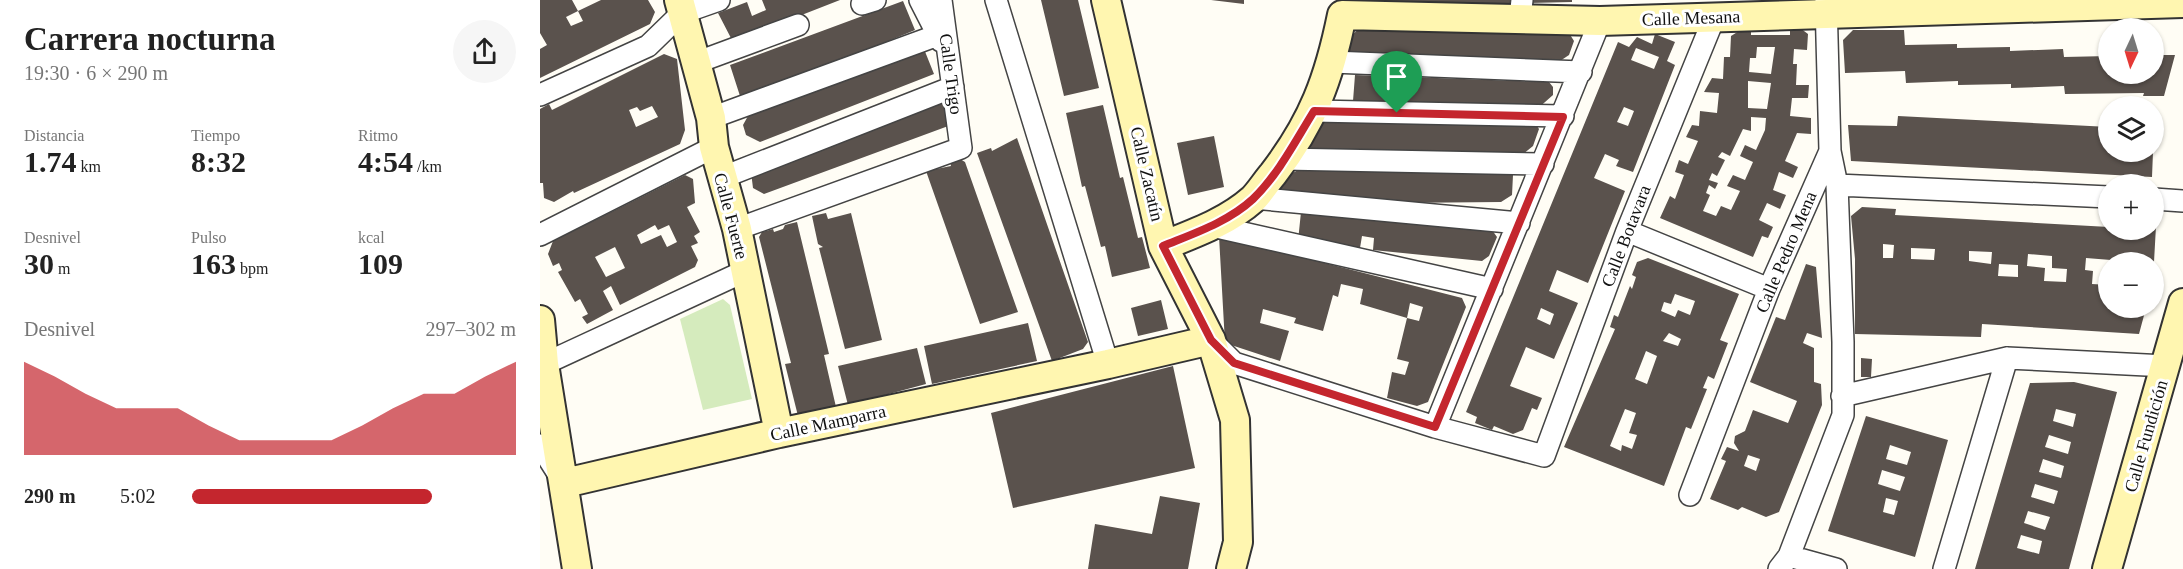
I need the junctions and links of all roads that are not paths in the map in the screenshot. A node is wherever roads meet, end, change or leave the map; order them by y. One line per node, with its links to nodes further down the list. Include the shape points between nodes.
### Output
1 (719, 0): 7 (street)
2 (920, 0): 14 (street)
3 (941, 0): 15 (street, Calle Trigo)
4 (996, 0): 48 (street)
5 (1106, 0): 39 (street, Calle Zacatín)
6 (2183, 3): 8 (street, Calle Mesana)
7 (681, 6): 16 (street, Calle Fuerte); 20 (street, via 648,46)
8 (1826, 6): 11 (street, Calle Mesana); 25 (street, Calle Pedro Mena)
9 (1345, 7): 10 (street, Calle Mesana); 17 (street)
10 (1521, 9): 12 (street, Calle Mesana)
11 (1714, 18): 12 (street, Calle Mesana); 37 (street, Calle Botavara)
12 (1600, 21): 18 (street)
13 (798, 25): 16 (street)
14 (938, 35): 15 (street); 23 (street)
15 (950, 61): 19 (street, Calle Trigo)
16 (698, 62): 23 (street, Calle Fuerte)
17 (1332, 62): 18 (street); 21 (street)
18 (1581, 72): 22 (street)
19 (953, 87): 28 (street); 36 (street, Calle Trigo, via 961,148)
20 (540, 95)
21 (1314, 111): 22 (street); 26 (street)
22 (1563, 117): 27 (street)
23 (711, 118): 24 (street, Calle Fuerte)
24 (714, 147): 28 (street, Calle Fuerte); 38 (street)
25 (1830, 151): 29 (street); 42 (street, Calle Pedro Mena)
26 (1284, 159): 27 (street); 31 (street)
27 (1543, 164): 34 (street)
28 (721, 178): 36 (street, Calle Fuerte)
29 (1837, 185): 30 (street); 50 (street)
30 (2098, 197)
31 (1253, 198): 34 (street); 35 (street)
32 (2164, 200): 33 (street)
33 (2183, 201)
34 (1519, 223): 41 (street)
35 (1212, 226): 39 (street); 41 (street)
36 (737, 229): 40 (street, Calle Fuerte)
37 (1628, 231): 42 (street); 51 (street, Calle Botavara, via 1544,456)
38 (540, 235)
39 (1163, 246): 45 (street, Calle Zacatín)
40 (746, 271): 46 (street); 52 (street, Calle Fuerte)
41 (1492, 289): 51 (street)
42 (1769, 289): 55 (street, Calle Pedro Mena)
43 (2183, 303): 49 (street, Calle Fundición)
44 (540, 320): 46 (street)
45 (1211, 340): 48 (street, Calle Mamparra); 51 (street, via 1234,363); 58 (street, Calle Zacatín, via 1235,420 1238,542)
46 (542, 356): 54 (street)
47 (2007, 358): 49 (street); 50 (street); 60 (street)
48 (1108, 364): 52 (street, Calle Mamparra)
49 (2166, 366): 61 (street, Calle Fundición)
50 (1842, 396): 56 (street, via 1843,415)
51 (1435, 427)
52 (779, 433): 54 (street, Calle Mamparra)
53 (540, 445): 54 (street)
54 (565, 483): 57 (street)
55 (1690, 495)
56 (1784, 563): 59 (street)
57 (577, 569)
58 (1231, 569)
59 (1836, 569)
60 (1944, 569)
61 (2108, 569)

